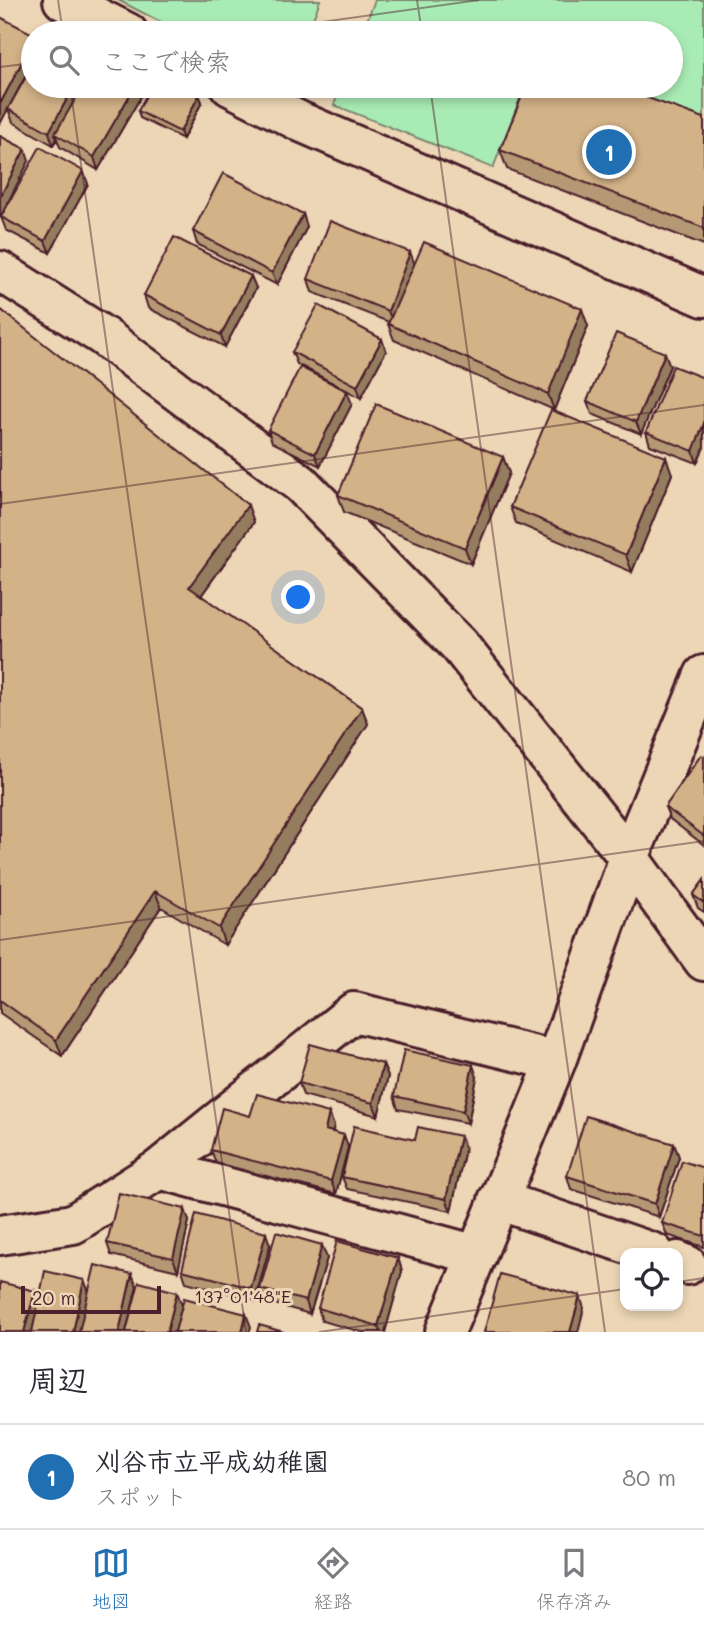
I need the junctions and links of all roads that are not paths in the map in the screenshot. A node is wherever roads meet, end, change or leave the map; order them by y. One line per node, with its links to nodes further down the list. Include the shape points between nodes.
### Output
1 (63, 0): 2 (street)
2 (104, 21)
3 (253, 98): 5 (street)
4 (0, 271): 7 (street, via 103,335 301,485 459,645)
5 (704, 297)
6 (704, 675): 7 (street)
7 (629, 858): 8 (street); 9 (street)
8 (704, 961)
9 (556, 1061): 10 (street, via 354,1012); 11 (street)
10 (159, 1169): 12 (street, via 73,1224); 14 (street)
11 (499, 1200): 13 (street); 14 (street)
12 (0, 1235)
13 (638, 1248)
14 (477, 1255): 15 (street)
15 (446, 1332)

